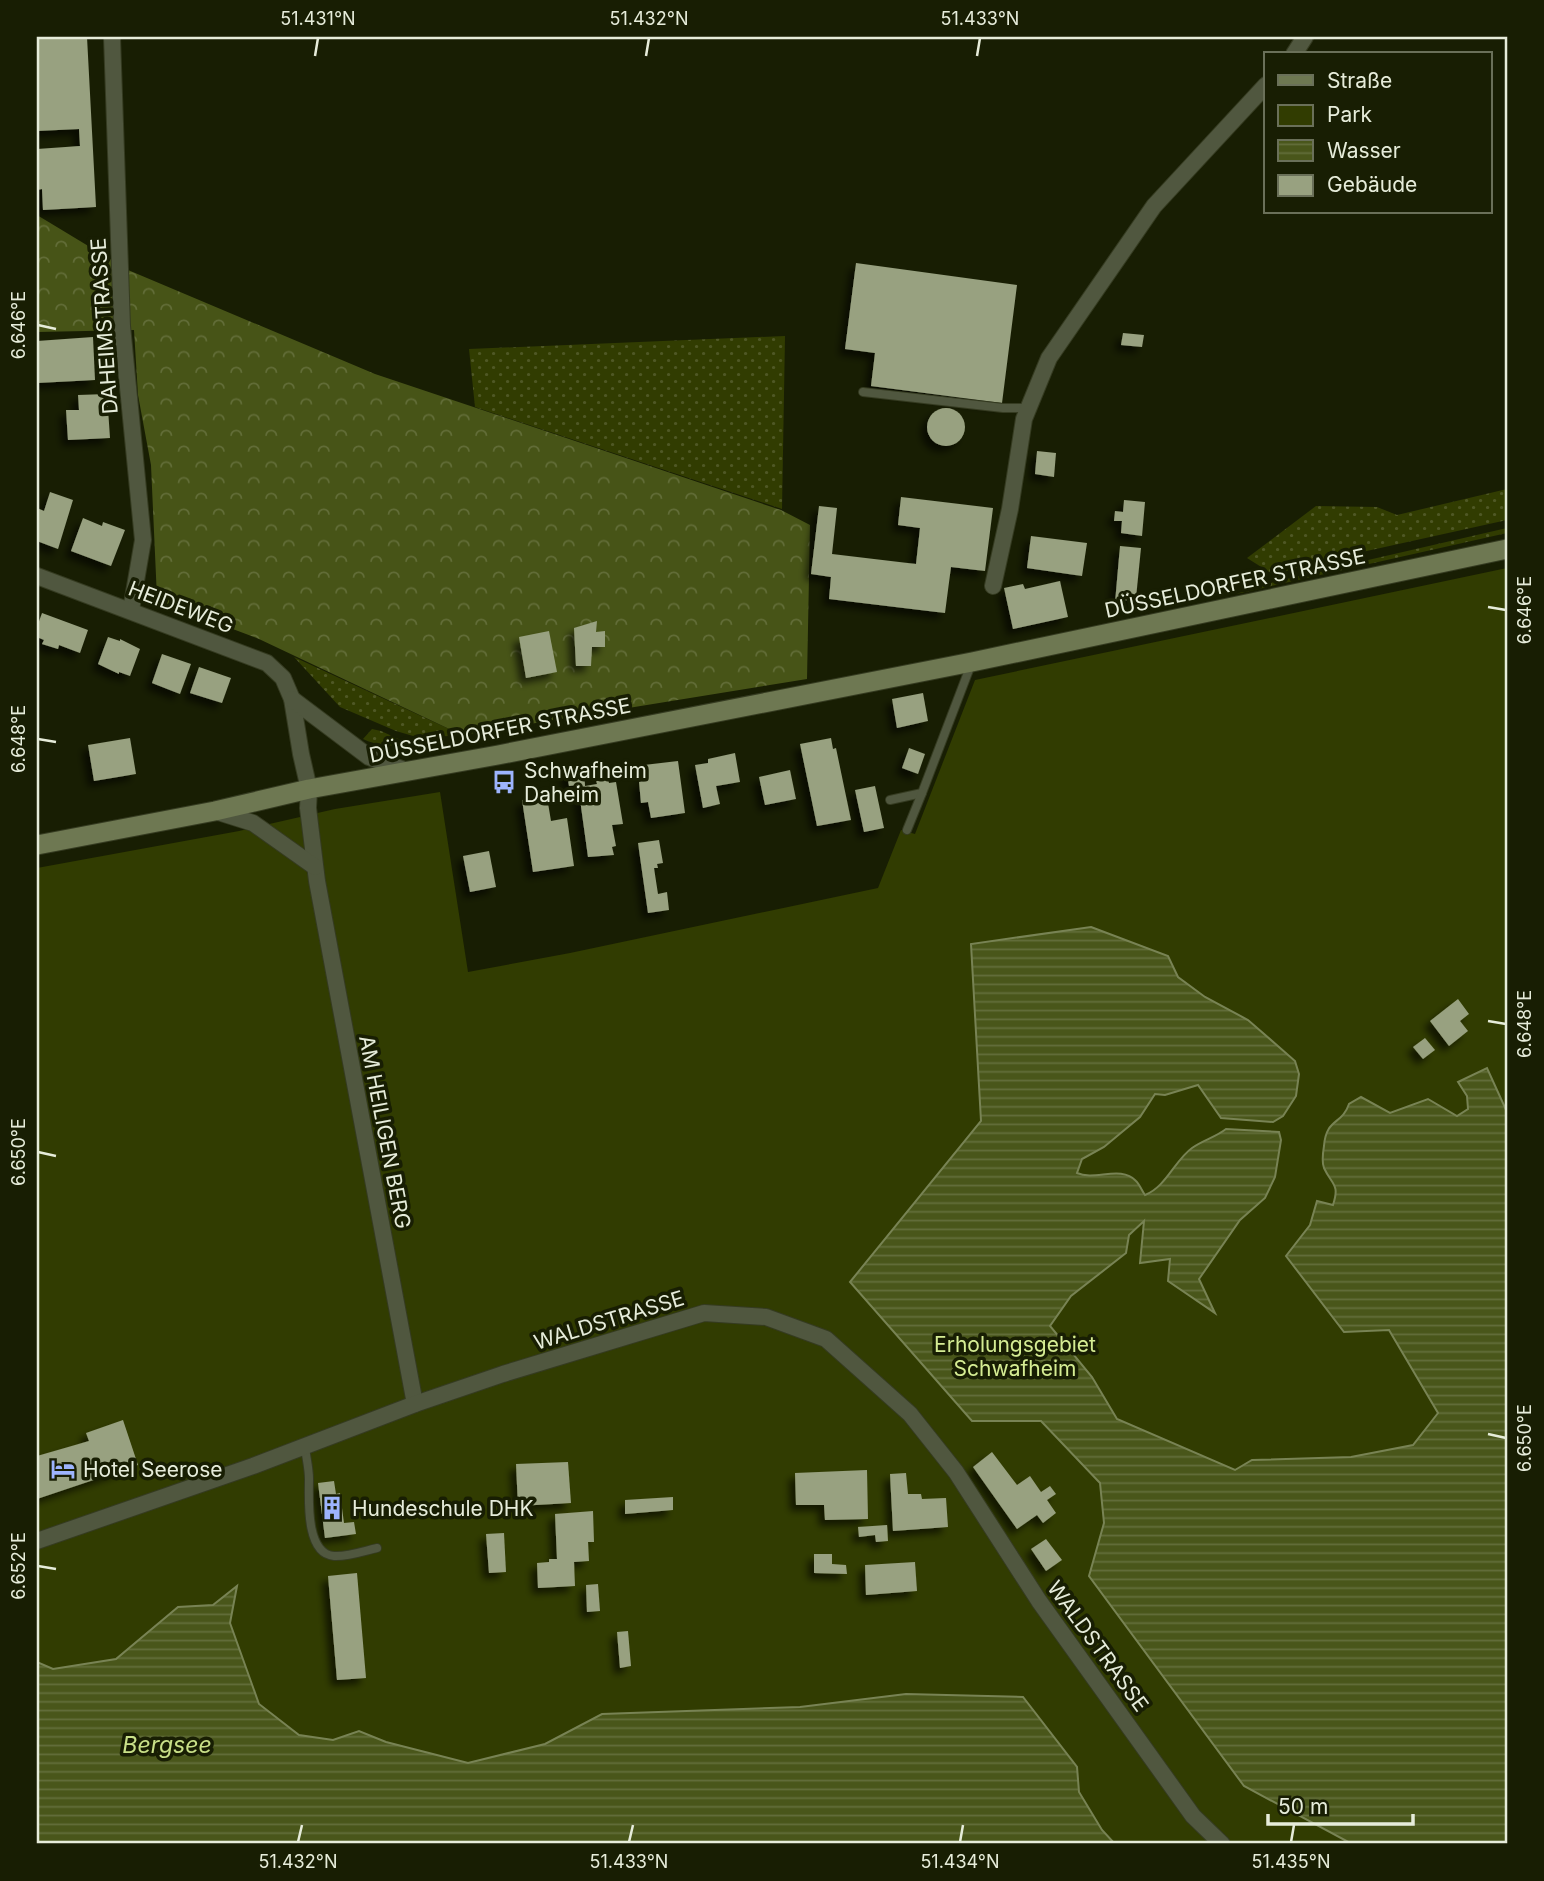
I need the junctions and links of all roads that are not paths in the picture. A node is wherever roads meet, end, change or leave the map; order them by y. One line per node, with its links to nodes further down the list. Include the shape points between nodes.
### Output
1 (112, 37): 10 (street, DAHEIMSTRASSE, via 122,326 143,540)
2 (1306, 37): 3 (street)
3 (1295, 52)
4 (1264, 87): 6 (street, via 1154,206 1049,358)
5 (863, 392): 6 (lane)
6 (1029, 408): 9 (street)
7 (1507, 549): 11 (main road, DÜSSELDORFER STRASSE)
8 (37, 576): 10 (street, HEIDEWEG)
9 (993, 586)
10 (131, 610): 12 (street, HEIDEWEG, via 267,663 283,678)
11 (972, 663): 13 (main road, DÜSSELDORFER STRASSE); 15 (lane)
12 (292, 699): 13 (street, HEIDEWEG, via 369,757); 14 (street, HEIDEWEG)
13 (407, 771): 14 (main road, DÜSSELDORFER STRASSE)
14 (309, 789): 17 (main road, DÜSSELDORFER STRASSE); 20 (street, AM HEILIGEN BERG)
15 (922, 793): 16 (lane); 18 (lane)
16 (890, 800)
17 (215, 811): 19 (main road, DÜSSELDORFER STRASSE); 20 (street, via 253,823)
18 (906, 830)
19 (37, 845)
20 (315, 867): 21 (street, AM HEILIGEN BERG)
21 (415, 1404): 22 (street, WALDSTRASSE); 25 (street, WALDSTRASSE, via 704,1313 766,1317 826,1339 910,1414 956,1472 1039,1601 1193,1816)
22 (304, 1447): 23 (street, WALDSTRASSE); 24 (lane, via 310,1524 319,1547 335,1556)
23 (37, 1541)
24 (377, 1548)
25 (1222, 1844)

